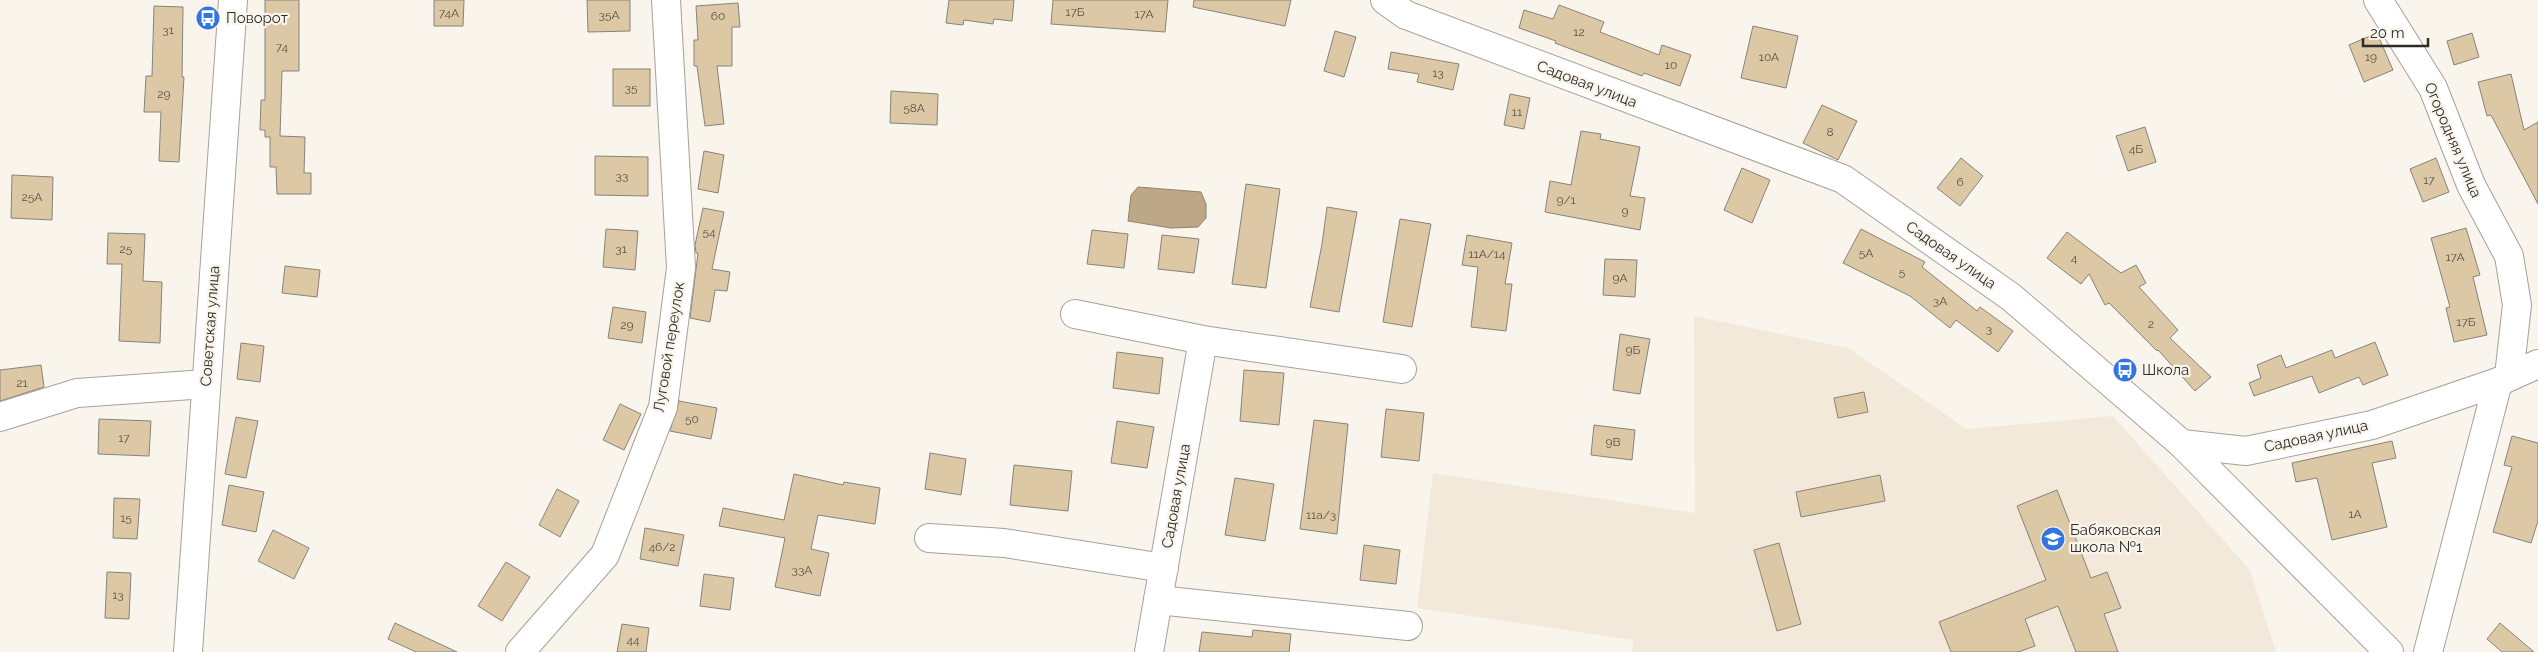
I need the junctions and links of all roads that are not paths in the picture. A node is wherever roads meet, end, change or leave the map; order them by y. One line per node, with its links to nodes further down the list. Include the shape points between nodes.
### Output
1 (233, 0): 10 (street, Советская улица)
2 (666, 0): 18 (street, Луговой переулок, via 681,268 663,407 604,555)
3 (1385, 0): 12 (street, Садовая улица, via 1415,18 1843,179 2011,297)
4 (2378, 0): 9 (street, Огородняя улица, via 2433,88 2471,185 2509,256 2517,305)
5 (1075, 314): 6 (street)
6 (1203, 340): 8 (street); 14 (street, Садовая улица)
7 (2538, 364): 9 (street)
8 (1402, 369)
9 (2503, 379): 12 (street, Садовая улица, via 2372,425 2246,451); 21 (street, Огородняя улица)
10 (206, 384): 11 (street, via 77,393); 17 (street, Советская улица)
11 (0, 416)
12 (2182, 444): 20 (street)
13 (929, 538): 14 (street, via 1004,543)
14 (1164, 568): 15 (street, Садовая улица)
15 (1158, 600): 16 (street); 19 (street, Садовая улица)
16 (1408, 626)
17 (188, 652)
18 (520, 652)
19 (1149, 652)
20 (2389, 652)
21 (2428, 652)

